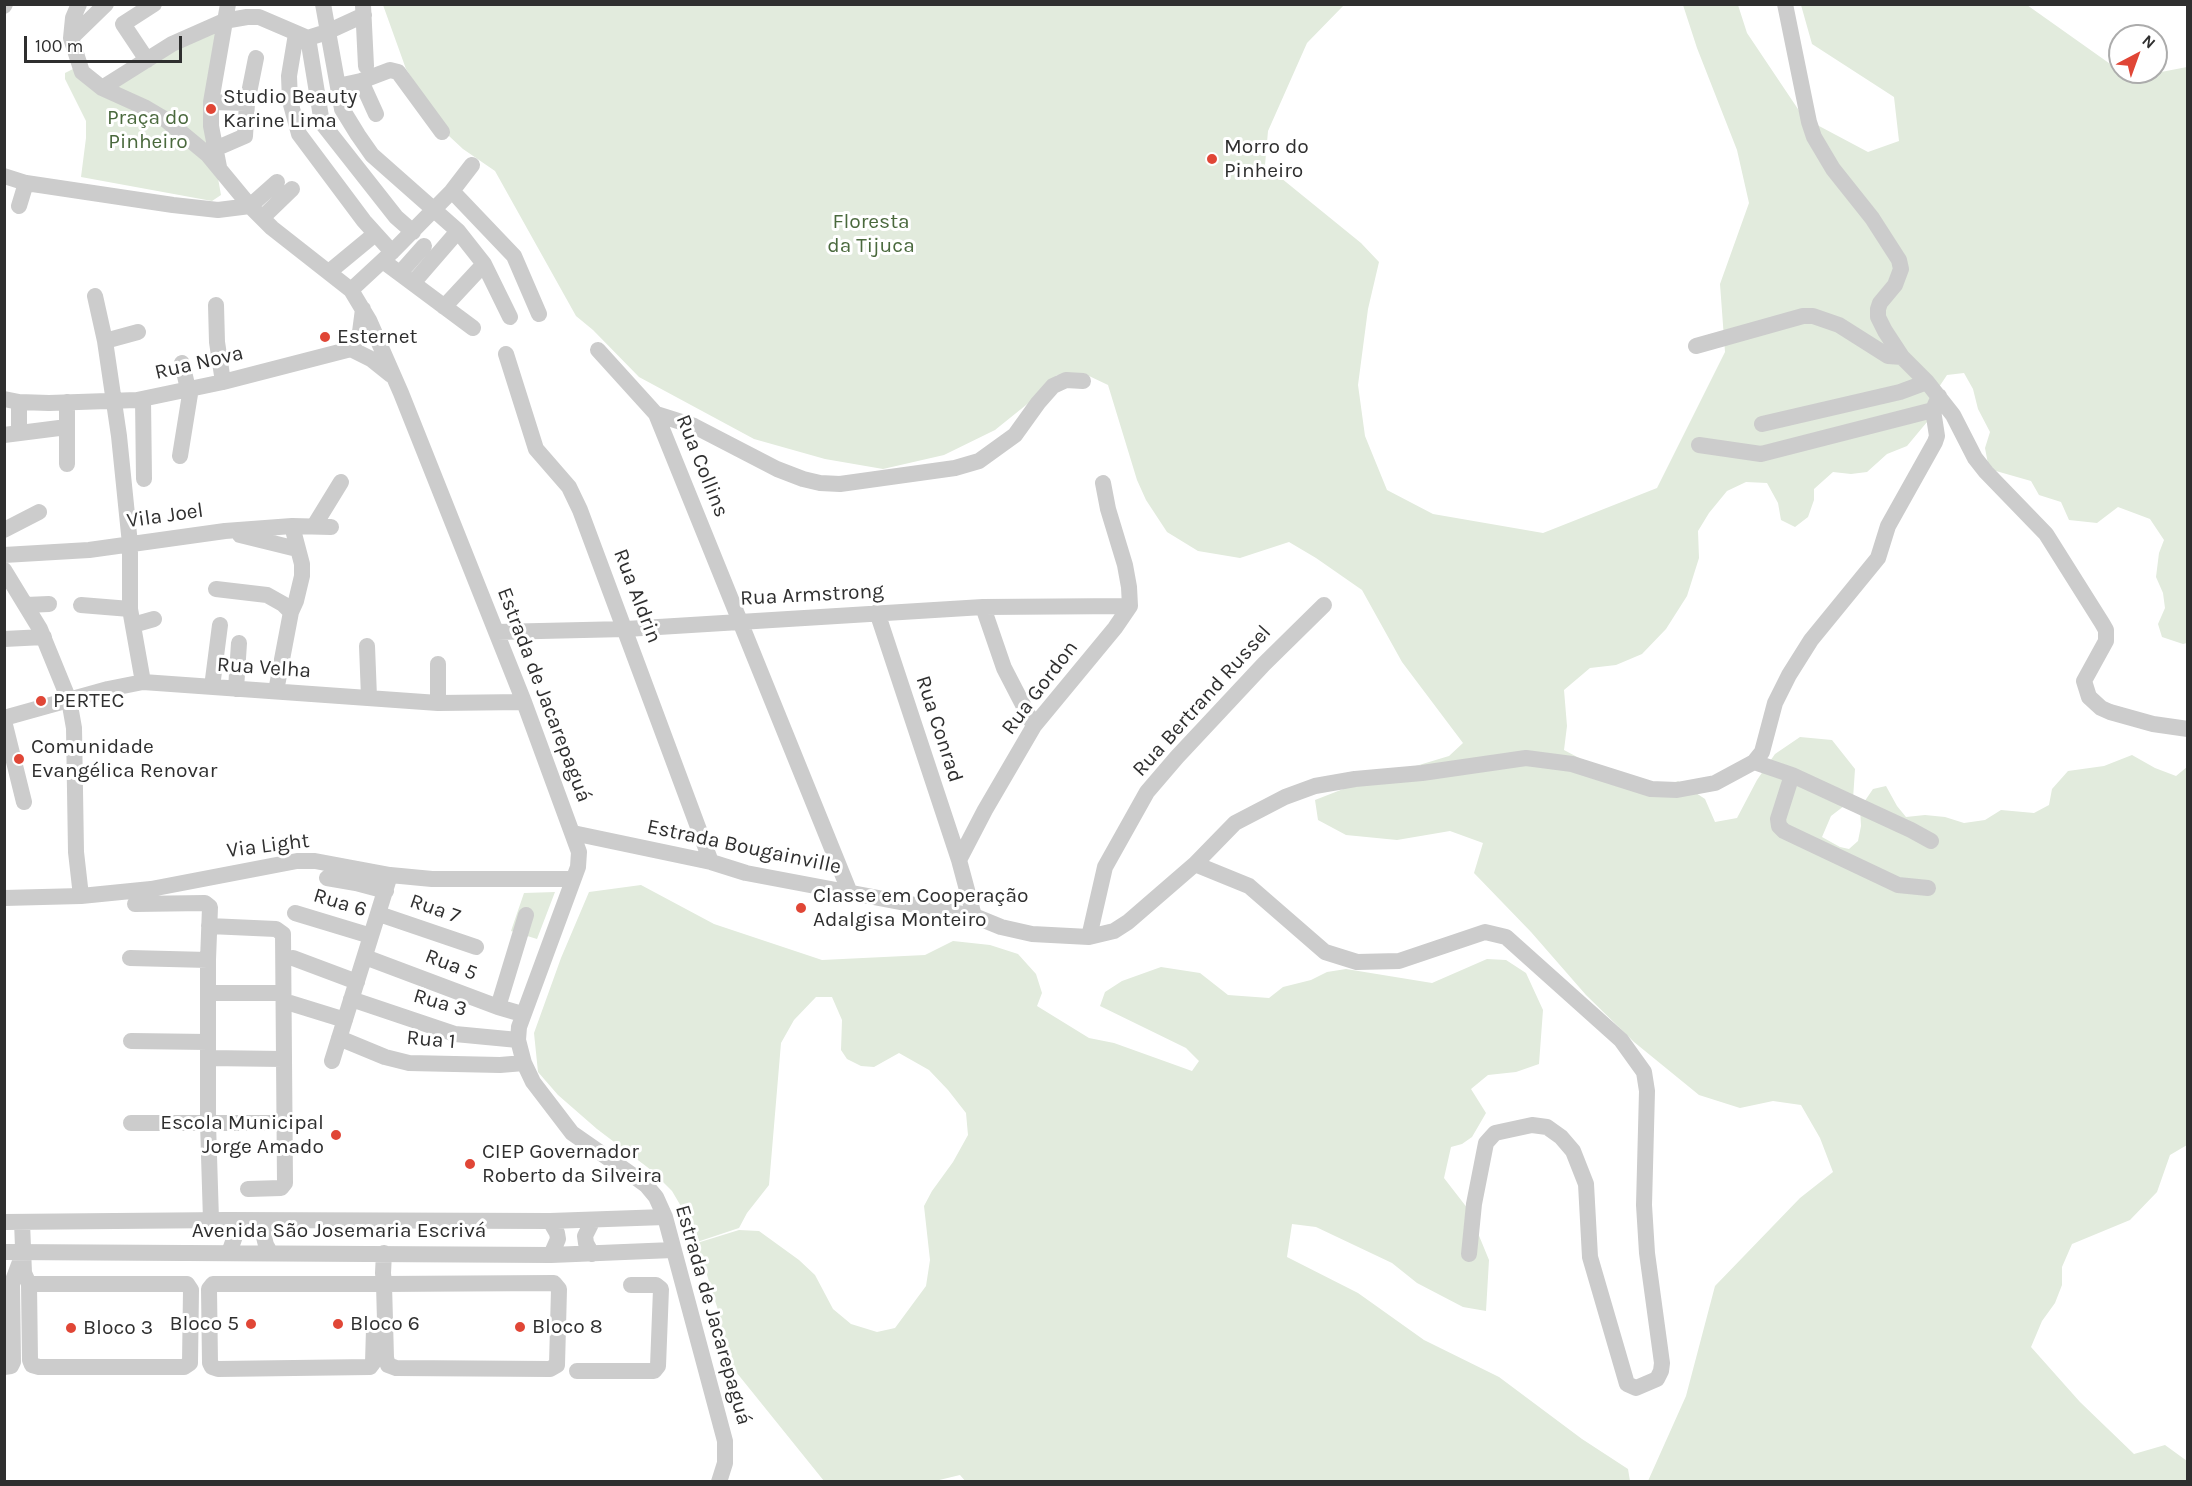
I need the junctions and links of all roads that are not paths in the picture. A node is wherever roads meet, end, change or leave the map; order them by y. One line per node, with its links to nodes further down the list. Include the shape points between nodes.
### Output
1 (79, 4): 12 (street, Estrada de Jacarepaguá)
2 (154, 4): 9 (street)
3 (323, 4): 10 (street)
4 (1785, 4): 62 (street, via 1814,137 1899,260 1898,280 1880,303 1878,317)
5 (104, 7): 9 (street, via 117,25); 12 (street)
6 (364, 10): 10 (street); 15 (street)
7 (261, 11): 8 (street, via 248,16); 11 (street)
8 (226, 13): 14 (street); 18 (street)
9 (123, 24): 14 (street)
10 (327, 33): 11 (street); 16 (street)
11 (302, 36): 22 (street); 24 (street, via 288,76)
12 (71, 38): 17 (street, Estrada de Jacarepaguá, via 82,72)
13 (256, 58): 19 (street)
14 (147, 60): 17 (street)
15 (364, 73): 16 (street); 21 (street); 23 (street, via 398,72)
16 (338, 86): 20 (street)
17 (102, 88): 29 (street, Estrada de Jacarepaguá, via 166,120)
18 (211, 102): 19 (street); 25 (street)
19 (248, 103): 25 (street, via 244,138)
20 (342, 109): 22 (street); 26 (street)
21 (376, 114)
22 (322, 123): 24 (street); 28 (street)
23 (442, 132)
24 (299, 134): 32 (street)
25 (215, 149): 29 (street)
26 (372, 155): 28 (street); 38 (street)
27 (472, 165): 35 (street)
28 (356, 167): 32 (street); 41 (street)
29 (219, 168): 34 (street, Estrada de Jacarepaguá)
30 (4, 176): 31 (street)
31 (26, 183): 36 (street); 37 (street)
32 (334, 183): 42 (street)
33 (284, 186): 39 (street)
34 (236, 189): 37 (street); 39 (street, Estrada de Jacarepaguá)
35 (452, 191): 38 (street); 53 (street, via 514,256)
36 (19, 206)
37 (226, 209): 39 (street)
38 (435, 210): 40 (street); 41 (street)
39 (256, 212): 46 (street, Estrada de Jacarepaguá)
40 (458, 231): 45 (street); 47 (street)
41 (413, 232): 44 (street)
42 (375, 234): 44 (street); 46 (street)
43 (424, 246): 47 (street)
44 (388, 257): 47 (street); 48 (street)
45 (484, 264): 51 (street); 54 (street)
46 (328, 272): 48 (street, Estrada de Jacarepaguá)
47 (406, 278): 51 (street)
48 (351, 290): 52 (street, Estrada de Jacarepaguá)
49 (96, 296): 57 (street)
50 (216, 306): 65 (street)
51 (444, 307): 55 (street)
52 (363, 309): 59 (street, via 360,332); 64 (street, Estrada de Jacarepaguá)
53 (539, 314)
54 (510, 317)
55 (473, 328)
56 (138, 332): 57 (street)
57 (105, 340): 71 (street)
58 (1696, 346): 62 (street, via 1813,316 1839,325 1888,356)
59 (351, 349): 64 (street); 65 (street, Rua Nova)
60 (598, 350): 74 (street)
61 (506, 354): 107 (street, Rua Aldrin, via 536,449 569,487)
62 (1902, 357): 67 (street)
63 (182, 363): 68 (street)
64 (393, 376): 108 (street, Estrada de Jacarepaguá)
65 (223, 381): 68 (street, Rua Nova)
66 (1083, 381): 74 (street, Rua Collins, via 1059,383 1038,402 1015,435 979,460 955,468 840,484 803,479 694,426)
67 (1927, 381): 73 (street); 75 (street, via 1900,392)
68 (190, 389): 69 (street, Rua Nova); 79 (street)
69 (143, 399): 71 (street, Rua Nova); 81 (street, via 147,484)
70 (12, 400): 72 (street, Rua Nova); 77 (street)
71 (113, 401): 72 (street, Rua Nova); 81 (street)
72 (67, 402): 76 (street)
73 (1936, 403): 78 (street, via 1761,454); 124 (street, via 1953,415 1974,458 2046,534 2106,630 2106,641 2084,681 2090,697 2110,712); 125 (street, via 1935,442 1888,526 1878,558 1811,640 1789,675 1775,704 1762,752)
74 (656, 414): 105 (street, Rua Collins)
75 (1761, 424)
76 (67, 427): 77 (street); 80 (street)
77 (12, 434)
78 (1699, 445)
79 (180, 456)
80 (67, 464)
81 (123, 476): 90 (street)
82 (341, 482): 86 (street)
83 (1103, 483): 99 (street, via 1125,564)
84 (39, 512): 88 (street)
85 (292, 526): 86 (street, Vila Joel); 89 (street, Vila Joel); 91 (street)
86 (314, 526): 87 (street, Vila Joel)
87 (331, 527)
88 (4, 530)
89 (225, 531): 90 (street, Vila Joel); 91 (street)
90 (130, 544): 92 (street, Vila Joel); 103 (street)
91 (297, 549): 101 (street, via 302,576)
92 (4, 555)
93 (6, 576): 96 (street)
94 (216, 589): 101 (street, via 267,595)
95 (50, 604): 96 (street)
96 (26, 605): 109 (street)
97 (81, 605): 103 (street)
98 (1324, 605): 147 (street, Rua Bertrand Russel, via 1177,756 1148,792 1105,867)
99 (1130, 606): 100 (street, Rua Armstrong); 123 (street, Rua Gordon)
100 (984, 607): 102 (street, Rua Armstrong); 123 (street, via 1004,668)
101 (291, 612): 117 (street)
102 (877, 612): 105 (street, Rua Armstrong); 130 (street, Rua Conrad)
103 (131, 617): 104 (street); 114 (street)
104 (154, 619)
105 (741, 621): 107 (street, Rua Armstrong); 137 (street, Rua Collins)
106 (220, 625): 115 (street)
107 (626, 629): 108 (street, Rua Armstrong); 131 (street, Rua Aldrin)
108 (497, 632): 120 (street, Estrada de Jacarepaguá)
109 (44, 637): 110 (street); 119 (street)
110 (4, 639)
111 (239, 643): 116 (street)
112 (367, 646): 118 (street)
113 (438, 664): 121 (street)
114 (143, 682): 115 (street, Rua Velha); 119 (street, Rua Velha)
115 (212, 687): 116 (street, Rua Velha)
116 (236, 689): 117 (street, Rua Velha)
117 (276, 691): 118 (street, Rua Velha)
118 (369, 697): 121 (street, Rua Velha)
119 (69, 700): 122 (street, Rua Velha); 138 (street, via 74,728 76,852)
120 (524, 702): 121 (street, Rua Velha); 128 (street, Estrada de Jacarepaguá)
121 (438, 703)
122 (4, 719): 127 (street)
123 (1034, 726): 130 (street, Rua Gordon)
124 (2187, 729)
125 (1754, 762): 126 (street); 132 (street, Estrada Bougainville, via 1715,783 1677,789 1651,789 1572,764 1526,758 1315,786 1234,824)
126 (1792, 775): 129 (street); 136 (street, via 1778,819 1784,831 1898,885)
127 (24, 802)
128 (573, 834): 131 (street, Estrada Bougainville); 134 (street, Estrada de Jacarepaguá, via 579,859)
129 (1931, 841)
130 (959, 860): 144 (street)
131 (711, 862): 137 (street, Estrada Bougainville, via 746,873)
132 (1195, 864): 147 (street, Estrada Bougainville, via 1128,922 1114,931); 185 (street, via 1249,886 1325,952 1357,962 1399,961 1485,932 1506,937 1621,1040 1644,1072 1647,1253 1662,1363 1657,1378 1636,1388 1627,1384 1590,1257 1586,1184 1573,1151 1547,1127 1532,1125 1495,1133 1486,1143)
133 (327, 878): 135 (street)
134 (573, 879): 135 (street, Via Light, via 432,879); 158 (street, Estrada de Jacarepaguá)
135 (388, 883): 138 (street, Via Light, via 315,861 297,861 151,889); 142 (street)
136 (1928, 888)
137 (850, 893): 144 (street, Estrada Bougainville)
138 (81, 896): 139 (street, Via Light)
139 (4, 898)
140 (135, 904): 145 (street, via 206,903 210,907)
141 (295, 913): 146 (street, Rua 6)
142 (379, 914): 146 (street); 148 (street, Rua 7)
143 (526, 915): 157 (street)
144 (974, 916): 147 (street, Estrada Bougainville, via 1032,934)
145 (209, 926): 152 (street); 155 (street, via 282,931)
146 (371, 936): 149 (street)
147 (1089, 937)
148 (476, 947)
149 (365, 957): 153 (street); 157 (street, Rua 5)
150 (130, 958): 152 (street)
151 (293, 958): 153 (street)
152 (207, 960): 154 (street)
153 (357, 982): 156 (street)
154 (208, 993): 155 (street); 163 (street)
155 (286, 998): 159 (street); 164 (street)
156 (351, 999): 159 (street); 161 (street, Rua 3, via 455,1034)
157 (498, 1007): 158 (street, Rua 5)
158 (522, 1014): 161 (street, Estrada de Jacarepaguá)
159 (345, 1020): 160 (street)
160 (339, 1038): 165 (street); 166 (street, Rua 1, via 409,1063)
161 (518, 1040): 166 (street, Estrada de Jacarepaguá)
162 (131, 1041): 163 (street)
163 (208, 1050): 164 (street); 168 (street)
164 (283, 1059): 169 (street)
165 (332, 1061)
166 (524, 1063): 171 (street, Estrada de Jacarepaguá, via 533,1082 572,1133 646,1185)
167 (131, 1123): 168 (street)
168 (208, 1123): 169 (street); 172 (street)
169 (285, 1123): 170 (street, via 285,1185)
170 (248, 1190)
171 (665, 1217): 173 (street, Avenida São Josemaria Escrivá); 178 (street, Estrada de Jacarepaguá)
172 (219, 1220): 174 (street, Avenida São Josemaria Escrivá); 177 (street, Avenida São Josemaria Escrivá); 181 (street, via 232,1227 235,1236)
173 (593, 1220): 175 (street, Avenida São Josemaria Escrivá); 184 (street, via 585,1236)
174 (270, 1221): 175 (street, Avenida São Josemaria Escrivá); 182 (street, via 264,1237)
175 (550, 1221): 186 (street, via 558,1239)
176 (4, 1222): 177 (street, Avenida São Josemaria Escrivá)
177 (22, 1222): 180 (street)
178 (673, 1250): 184 (street, Avenida São Josemaria Escrivá); 191 (street, Estrada de Jacarepaguá)
179 (4, 1252): 180 (street, Avenida São Josemaria Escrivá)
180 (22, 1252): 181 (street, Avenida São Josemaria Escrivá); 187 (street); 188 (street, via 24,1273)
181 (229, 1252): 182 (street, Avenida São Josemaria Escrivá)
182 (270, 1252): 183 (street, Avenida São Josemaria Escrivá)
183 (380, 1253): 186 (street, Avenida São Josemaria Escrivá); 189 (street)
184 (592, 1254): 186 (street, Avenida São Josemaria Escrivá)
185 (1469, 1254)
186 (551, 1255)
187 (8, 1283): 193 (street, via 13,1362)
188 (30, 1284): 188 (street, via 30,1360 35,1366 184,1367 190,1363 187,1284)
189 (380, 1284): 189 (street, via 213,1284 209,1289 211,1365 218,1369 370,1368 374,1363); 189 (street, via 386,1358 391,1367 550,1369 557,1365 559,1290 555,1283)
190 (631, 1285): 192 (street, via 656,1285)
191 (684, 1286): 192 (street); 195 (street, Estrada de Jacarepaguá, via 725,1441 725,1463)
192 (662, 1293): 194 (street, via 660,1363 656,1369)
193 (4, 1367)
194 (577, 1371)
195 (719, 1482)

